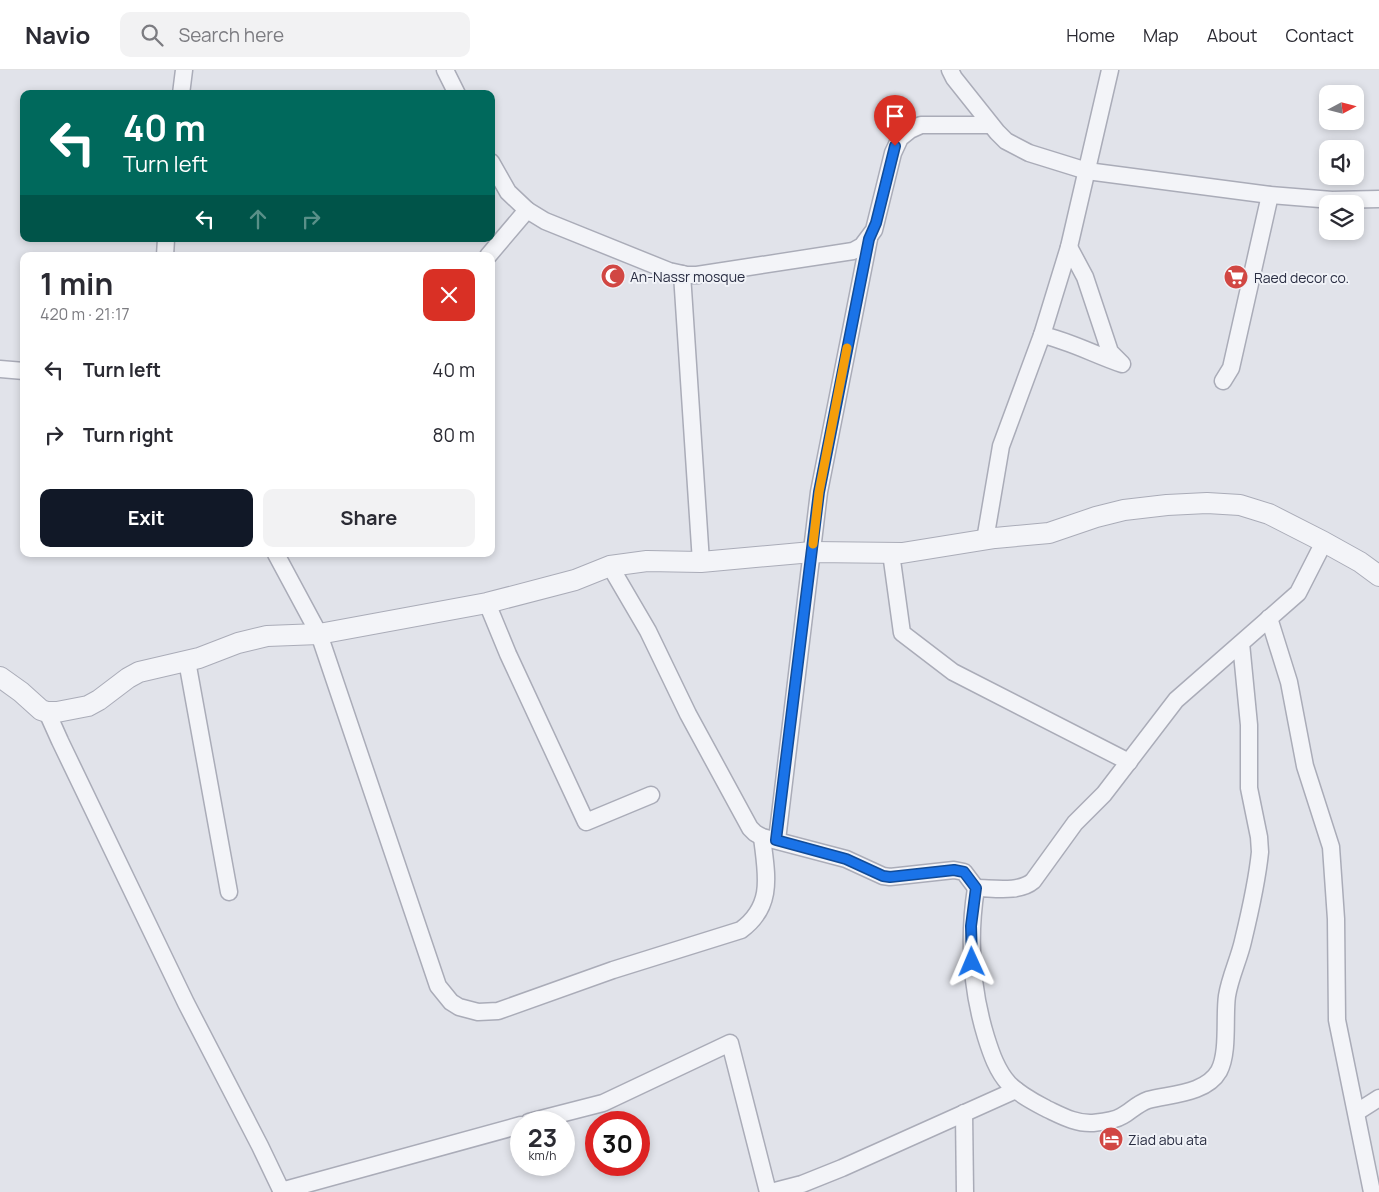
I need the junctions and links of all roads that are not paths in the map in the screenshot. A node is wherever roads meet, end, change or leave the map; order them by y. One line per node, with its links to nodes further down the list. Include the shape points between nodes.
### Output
1 (184, 70): 5 (street)
2 (445, 70): 6 (street)
3 (950, 70): 7 (street)
4 (1110, 70): 9 (street)
5 (182, 90)
6 (455, 90)
7 (991, 125): 9 (street, via 1016,147); 13 (street, via 922,125 900,138)
8 (495, 169): 12 (street, via 508,192)
9 (1087, 171): 10 (street); 14 (street)
10 (1270, 195): 11 (street, via 1332,200); 20 (street, via 1231,368)
11 (1379, 198)
12 (526, 210): 15 (street); 16 (street, via 545,221)
13 (869, 239): 16 (street, via 853,251 843,253 697,275); 23 (street, via 819,492)
14 (1070, 247): 17 (street); 17 (street, via 1086,277 1110,352 1122,364)
15 (491, 252)
16 (682, 274): 26 (street)
17 (1042, 335): 21 (street, via 1001,446)
18 (0, 369): 19 (street)
19 (20, 370)
20 (1224, 381)
21 (985, 540): 22 (street, via 1049,533 1124,510 1207,503 1240,505 1269,514); 24 (street)
22 (1324, 542): 28 (street); 30 (street, via 1298,593)
23 (812, 552): 24 (street); 26 (street); 38 (street)
24 (891, 553): 36 (street, via 902,633 954,672)
25 (278, 557): 31 (street)
26 (700, 562): 27 (street, via 647,561)
27 (610, 566): 29 (street, via 575,580); 38 (street, via 648,631 688,714 745,819 755,833)
28 (1379, 576)
29 (487, 603): 31 (street); 37 (street, via 586,822)
30 (1269, 618): 32 (street); 44 (street, via 1289,682 1305,766 1331,847 1336,919 1337,1020)
31 (319, 634): 33 (street, via 267,636); 38 (street, via 435,978 444,994 459,1007 478,1012 498,1011 613,970 741,930 756,917 764,899)
32 (1240, 643): 36 (street, via 1176,700); 41 (street, via 1249,725 1250,788 1260,852 1243,942 1227,996 1219,1070 1193,1090 1147,1101 1117,1119 1094,1123 1073,1121)
33 (187, 661): 35 (street, via 139,672 88,706); 40 (street)
34 (0, 677): 35 (street, via 40,710)
35 (47, 712): 47 (street, via 186,1003)
36 (1129, 762): 39 (street, via 1075,823 1027,886)
37 (651, 796)
38 (769, 839): 39 (street, via 846,859 883,876 964,872)
39 (976, 888): 41 (street, via 971,950 976,998 996,1063 1001,1074)
40 (229, 892)
41 (1016, 1090): 45 (street)
42 (1379, 1098): 44 (street)
43 (572, 1111): 48 (street, via 603,1103 730,1043)
44 (1357, 1112): 50 (street)
45 (964, 1113): 48 (street, via 842,1168 802,1184); 49 (street)
46 (510, 1127): 47 (street)
47 (282, 1191)
48 (769, 1192)
49 (965, 1192)
50 (1372, 1192)

